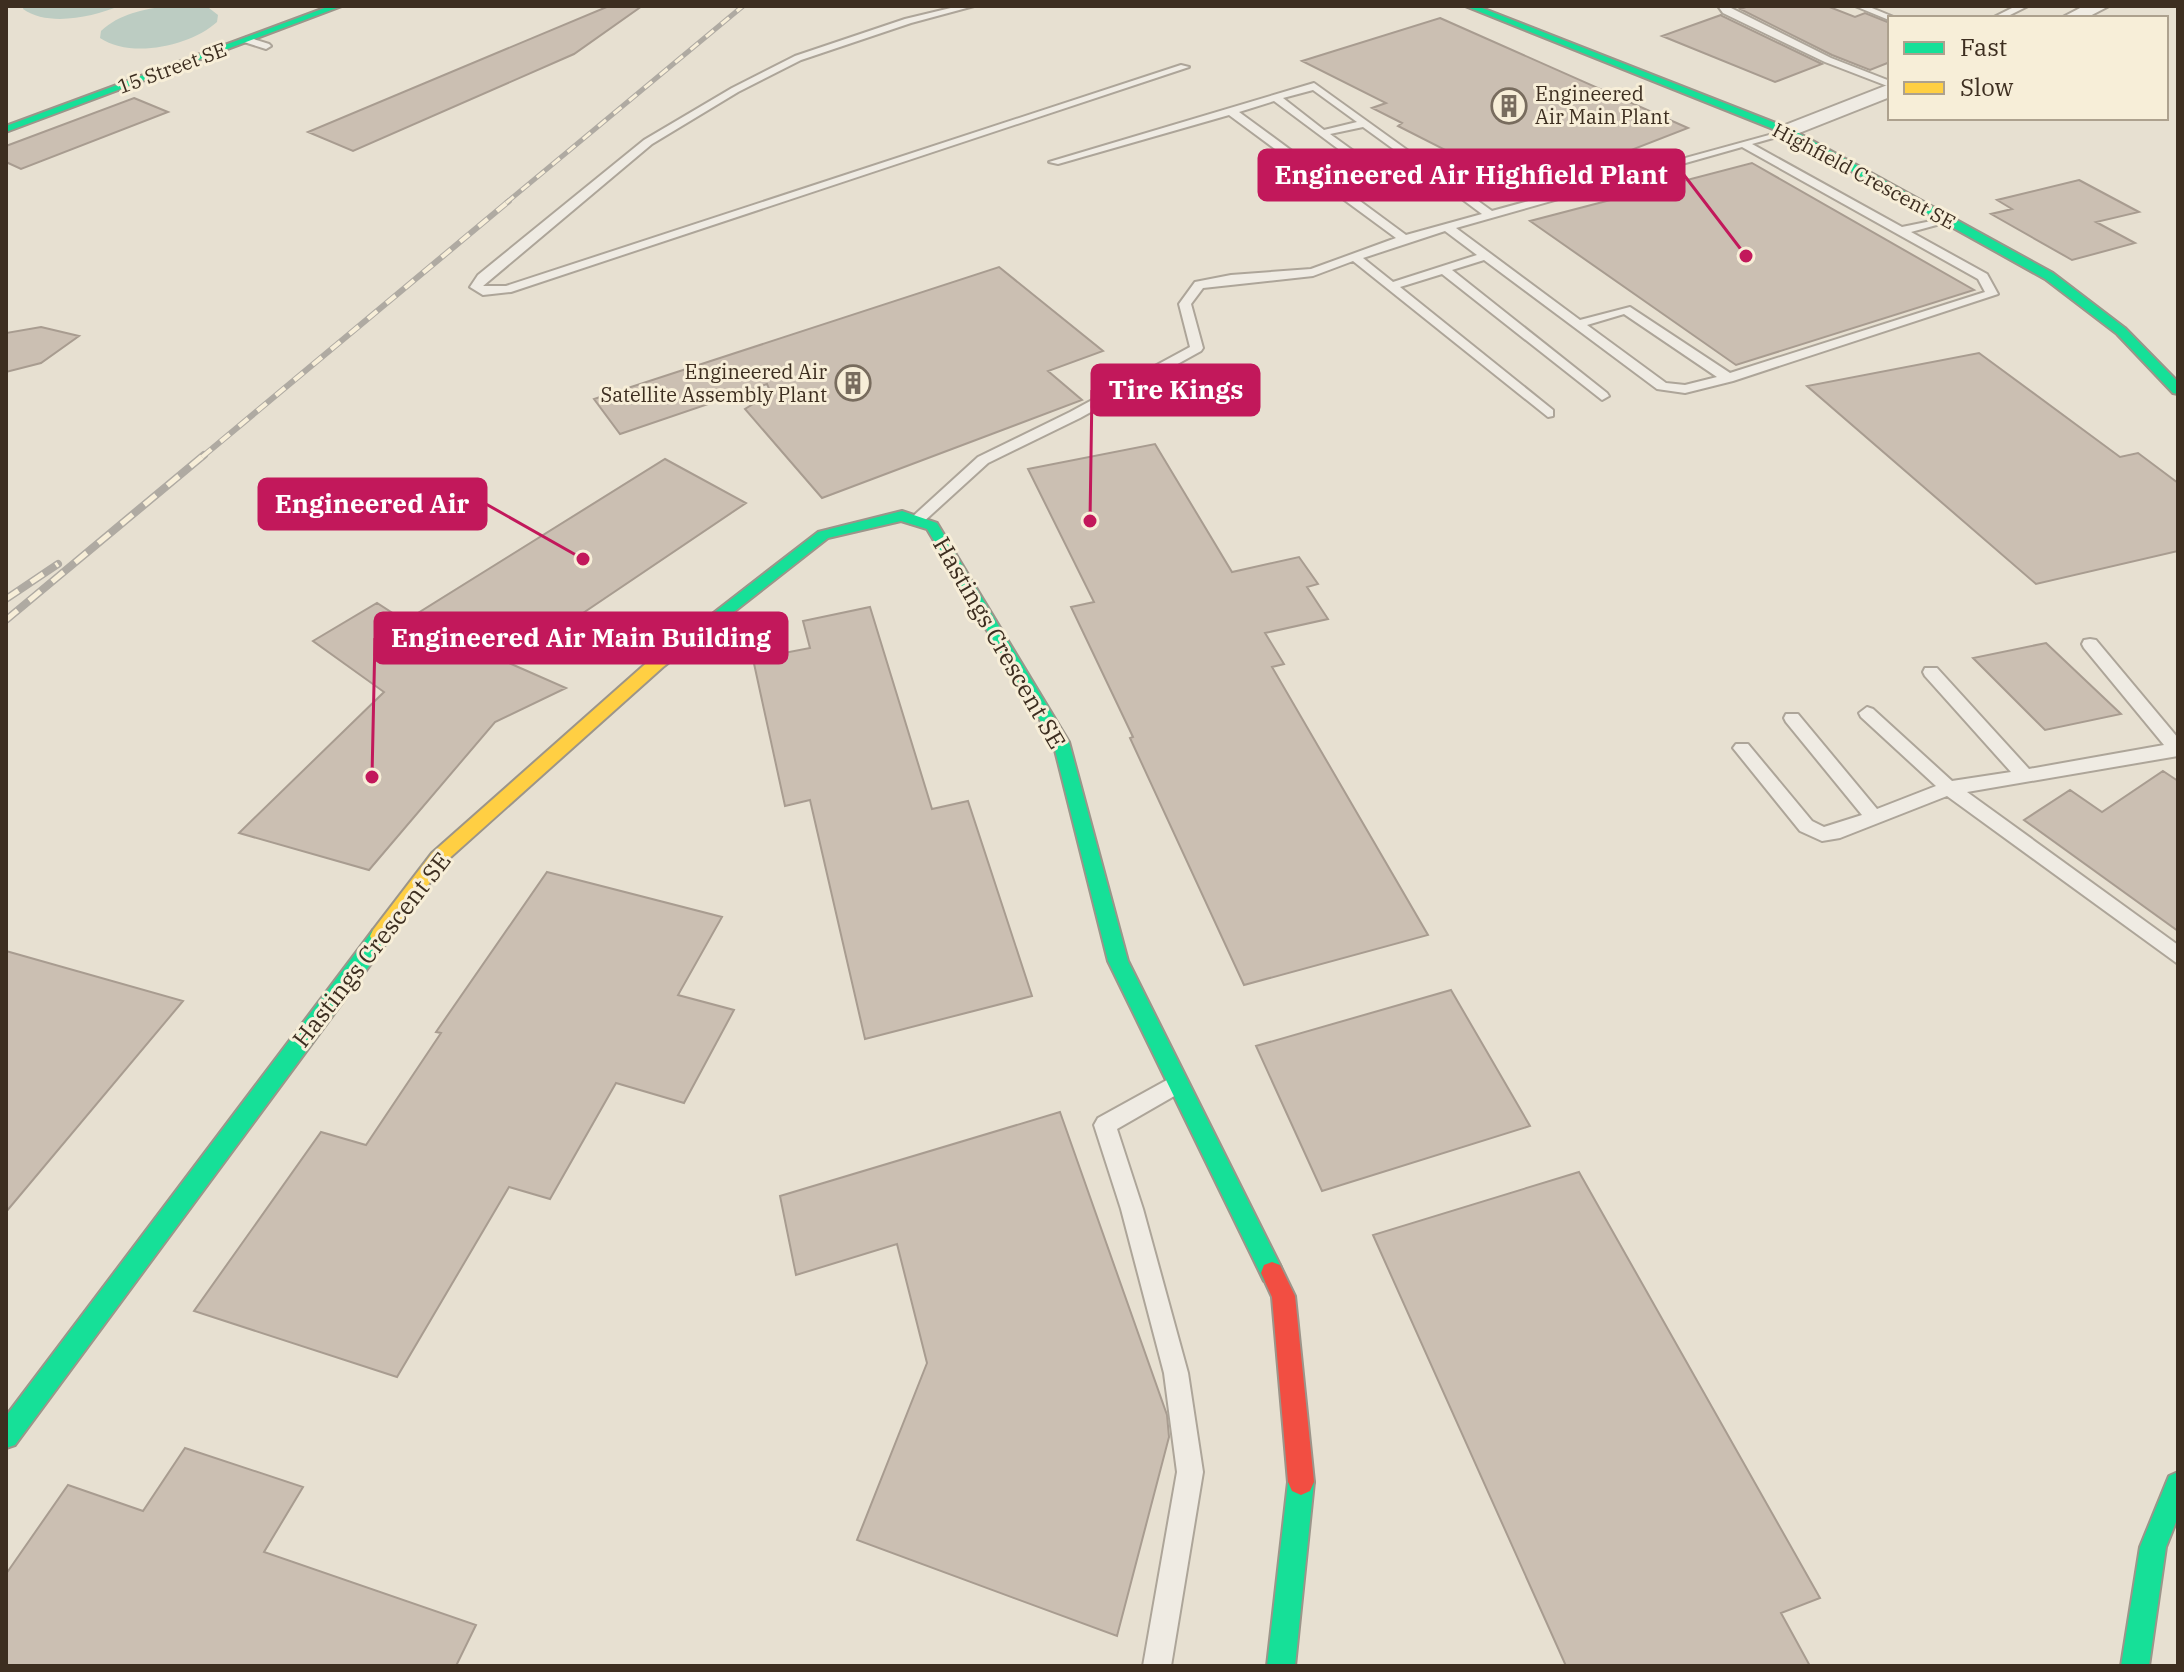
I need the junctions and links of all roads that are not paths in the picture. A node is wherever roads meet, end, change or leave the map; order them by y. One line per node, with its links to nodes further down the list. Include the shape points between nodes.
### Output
1 (338, 6): 11 (street, 15 Street SE)
2 (970, 6): 13 (lane, via 798,58 735,90 648,142 476,287 507,289)
3 (1469, 6): 20 (street, Highfield Crescent SE)
4 (1722, 6): 14 (lane)
5 (1859, 6): 10 (lane)
6 (2024, 6): 8 (lane)
7 (2100, 6): 9 (street)
8 (2001, 16)
9 (2075, 16)
10 (1888, 17)
11 (247, 40): 12 (lane); 19 (street, 15 Street SE)
12 (266, 46)
13 (1184, 67)
14 (1888, 86)
15 (1888, 88): 20 (street)
16 (1275, 97): 17 (lane); 18 (lane, via 1314,86); 21 (lane)
17 (1231, 111): 23 (lane); 29 (lane)
18 (1366, 123): 21 (lane); 24 (lane)
19 (6, 129)
20 (1787, 131): 22 (lane); 26 (street, Highfield Crescent SE)
21 (1322, 133): 24 (lane, via 1400,190)
22 (1746, 145): 25 (lane); 28 (lane)
23 (1054, 162)
24 (1442, 178): 25 (lane)
25 (1492, 216): 27 (lane)
26 (1947, 219): 28 (lane); 36 (street, Highfield Crescent SE, via 2049,276 2121,331)
27 (1448, 228): 29 (lane); 30 (lane)
28 (1902, 231): 35 (lane, via 1983,277 1992,294)
29 (1405, 240): 31 (lane)
30 (1486, 256): 32 (lane); 34 (lane)
31 (1355, 257): 33 (lane); 39 (lane, via 1313,272 1199,285 1185,304 1197,348 983,460)
32 (1443, 269): 33 (lane); 37 (lane)
33 (1391, 286): 38 (lane)
34 (1578, 324): 35 (lane, via 1662,386 1685,389); 35 (lane, via 1626,310)
35 (1728, 378)
36 (2178, 390)
37 (1602, 396)
38 (1548, 413)
39 (916, 521): 50 (street, Hastings Crescent SE, via 932,526 1061,742 1118,961); 51 (street, Hastings Crescent SE, via 902,516 823,535 657,663 438,858)
40 (2090, 644): 45 (lane)
41 (1931, 672): 46 (lane)
42 (1867, 713): 47 (lane)
43 (1792, 718): 48 (lane)
44 (1742, 748): 48 (lane, via 1806,826 1834,833)
45 (2177, 749): 46 (lane)
46 (2025, 776): 47 (lane)
47 (1949, 788): 48 (lane); 49 (lane)
48 (1873, 816)
49 (2178, 956)
50 (1178, 1082): 53 (lane, via 1105,1125 1176,1373 1190,1472); 54 (street, Hastings Crescent SE, via 1283,1296 1302,1473)
51 (6, 1436)
52 (2178, 1485): 55 (street, via 2153,1547)
53 (1157, 1666)
54 (1281, 1666)
55 (2135, 1666)

